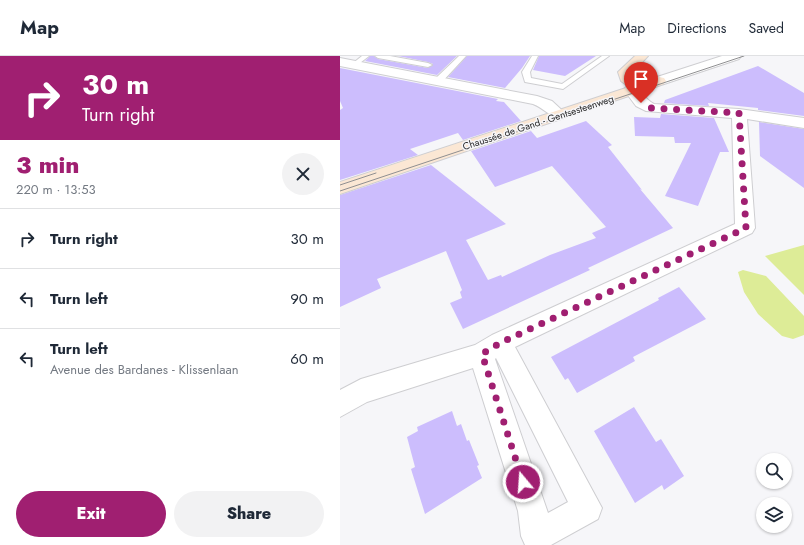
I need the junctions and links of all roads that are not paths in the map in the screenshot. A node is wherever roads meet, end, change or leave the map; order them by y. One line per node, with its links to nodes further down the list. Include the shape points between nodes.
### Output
1 (378, 56): 9 (lane); 10 (lane)
2 (463, 56): 11 (lane)
3 (535, 56): 4 (lane, via 526,72 528,80 563,87)
4 (606, 56)
5 (642, 56): 13 (main road, via 625,72 626,78)
6 (656, 56): 12 (main road, via 646,66 647,71)
7 (735, 56): 12 (street, Chaussée de Gand - Gentsesteenweg)
8 (340, 62): 9 (street)
9 (361, 63): 11 (street)
10 (428, 65)
11 (438, 81): 15 (street, via 537,100)
12 (659, 81): 13 (main road, Chaussée de Gand - Gentsesteenweg)
13 (635, 89): 14 (street, via 641,103 651,108); 15 (main road, Chaussée de Gand - Gentsesteenweg)
14 (739, 113): 16 (street, via 772,116); 18 (street, via 746,228)
15 (559, 114): 17 (main road, Chaussée de Gand - Gentsesteenweg)
16 (804, 123)
17 (340, 188)
18 (491, 349): 18 (street, via 533,511 537,536 587,508); 19 (street, via 361,392)
19 (340, 404)

